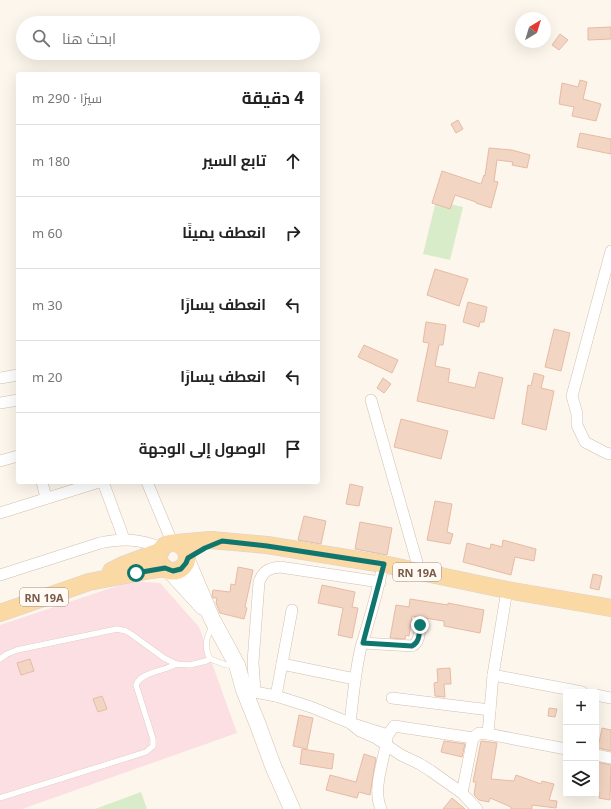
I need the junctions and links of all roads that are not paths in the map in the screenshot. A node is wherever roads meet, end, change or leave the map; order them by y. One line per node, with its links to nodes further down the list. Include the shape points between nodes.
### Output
1 (611, 251): 7 (street, via 572,396 577,425 585,442)
2 (16, 375): 3 (street)
3 (0, 378)
4 (16, 400): 6 (street)
5 (371, 400): 22 (street)
6 (0, 403)
7 (611, 454)
8 (16, 457): 9 (street)
9 (0, 461)
10 (42, 484): 14 (street)
11 (92, 484): 14 (street)
12 (104, 484): 16 (street)
13 (148, 484): 18 (street)
14 (46, 498): 15 (street)
15 (0, 513)
16 (124, 539): 18 (street); 23 (street, via 100,543)
17 (222, 541): 18 (main road, via 200,540); 19 (main road); 20 (main road, RN 19A)
18 (168, 546): 19 (main road, via 182,545); 21 (main road, via 159,558); 24 (main road)
19 (188, 559): 21 (main road, via 177,571); 30 (main road)
20 (384, 564): 22 (main road, RN 19A); 25 (street)
21 (167, 569): 24 (main road); 30 (main road)
22 (420, 573): 26 (main road, RN 19A)
23 (0, 575)
24 (89, 582): 29 (main road, RN 19A)
25 (380, 582): 32 (street); 41 (street, via 280,567 266,570 259,582)
26 (507, 590): 27 (main road, RN 19A); 38 (street)
27 (611, 608)
28 (292, 610): 36 (street)
29 (0, 613)
30 (214, 622): 34 (lane, via 206,640); 37 (main road)
31 (420, 625): 32 (street, via 417,643 412,646)
32 (363, 643): 39 (street)
33 (0, 659): 35 (lane, via 17,650 117,629 131,634)
34 (210, 659): 35 (lane, via 190,665); 37 (lane, via 226,665)
35 (176, 664): 56 (lane, via 137,681 136,685 153,739 153,746 150,749)
36 (282, 664): 39 (street); 42 (street)
37 (237, 665): 41 (main road)
38 (493, 675): 40 (street); 46 (street)
39 (355, 679): 47 (street)
40 (566, 689)
41 (249, 691): 42 (street); 58 (main road, via 258,725)
42 (276, 696): 47 (street, via 312,707)
43 (599, 696): 45 (street)
44 (392, 698): 46 (street)
45 (611, 698)
46 (490, 710): 48 (street)
47 (350, 723): 49 (street); 51 (street)
48 (488, 734): 50 (street, via 479,734); 52 (street)
49 (388, 735): 50 (street, via 394,726); 51 (street)
50 (473, 738): 55 (street)
51 (386, 746): 55 (street, via 420,764); 59 (street, via 378,781 378,802)
52 (563, 748)
53 (599, 756): 54 (street)
54 (611, 758)
55 (462, 792): 57 (street)
56 (0, 798)
57 (474, 808)
58 (292, 809)
59 (382, 809)

